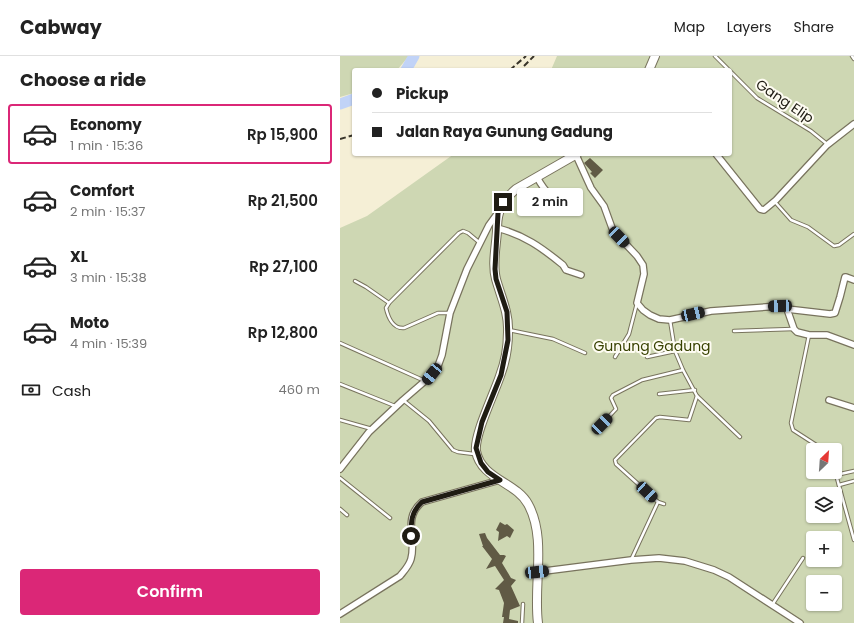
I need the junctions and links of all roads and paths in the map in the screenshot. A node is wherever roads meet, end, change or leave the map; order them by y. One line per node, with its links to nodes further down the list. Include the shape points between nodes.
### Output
1 (655, 56): 5 (street)
2 (716, 56): 6 (lane, Gang Elip)
3 (852, 56): 4 (lane)
4 (854, 59)
5 (650, 68)
6 (728, 68)
7 (732, 72): 9 (lane, Gang Elip, via 757,98)
8 (853, 127): 9 (street)
9 (828, 145): 14 (street)
10 (573, 156): 13 (street)
11 (577, 156): 24 (street, via 591,188 604,206 612,228 643,265 644,274)
12 (718, 156): 14 (street, via 760,209 764,210)
13 (537, 177): 15 (street, via 541,186 554,199); 16 (street, via 508,196)
14 (775, 202): 18 (lane, via 791,220 808,227 834,246)
15 (574, 211)
16 (498, 213): 17 (street); 19 (street)
17 (497, 228): 20 (street, via 532,241 566,270); 29 (street, via 496,279 507,312)
18 (854, 234)
19 (480, 243): 23 (lane, via 463,231); 26 (street)
20 (581, 275)
21 (854, 280): 25 (street, via 845,277 835,313)
22 (355, 281): 23 (lane)
23 (389, 303): 26 (lane, via 386,307 388,314 396,327 400,328 438,313)
24 (637, 303): 27 (street, via 650,315); 36 (lane, via 629,334)
25 (787, 309): 27 (street, via 780,306 711,311); 28 (street)
26 (450, 313): 39 (street, via 438,366)
27 (670, 320): 34 (lane)
28 (794, 329): 30 (lane); 31 (street)
29 (508, 330): 35 (lane, via 553,339); 53 (street, via 501,375 482,422 476,445)
30 (734, 331)
31 (809, 335): 33 (street, via 827,335); 52 (lane, via 791,426)
32 (340, 343): 39 (lane)
33 (854, 345)
34 (675, 351): 37 (lane); 38 (lane)
35 (585, 353)
36 (615, 357)
37 (647, 357)
38 (683, 370): 41 (lane); 49 (lane, via 642,380 613,394 611,398 616,409)
39 (425, 381): 44 (street)
40 (340, 384): 46 (lane)
41 (695, 390): 42 (lane); 43 (lane)
42 (659, 394)
43 (697, 396): 51 (lane); 62 (lane, via 689,420 656,418 615,460 616,464)
44 (403, 400): 46 (street); 53 (lane, via 429,421 454,451)
45 (829, 400): 47 (street)
46 (396, 406): 50 (street)
47 (854, 408)
48 (340, 420): 50 (lane)
49 (602, 424)
50 (372, 429): 54 (street)
51 (740, 437)
52 (813, 443)
53 (477, 454): 59 (street, via 485,468)
54 (341, 468)
55 (854, 471): 56 (lane)
56 (842, 472)
57 (340, 478): 66 (lane)
58 (838, 479): 61 (lane)
59 (500, 480): 70 (street, via 521,495 535,520); 73 (street, via 422,502 415,508 412,517 411,558 400,576)
60 (854, 481): 61 (lane)
61 (839, 485): 67 (lane)
62 (658, 502): 63 (lane); 69 (lane)
63 (664, 504)
64 (340, 509): 65 (lane)
65 (347, 516)
66 (390, 518)
67 (854, 540)
68 (803, 558): 72 (lane)
69 (631, 560): 70 (street); 72 (street, via 659,558 700,565 729,577)
70 (537, 572): 75 (street)
71 (523, 604): 74 (lane)
72 (772, 605): 76 (street)
73 (340, 614)
74 (522, 623)
75 (538, 623)
76 (800, 623)

